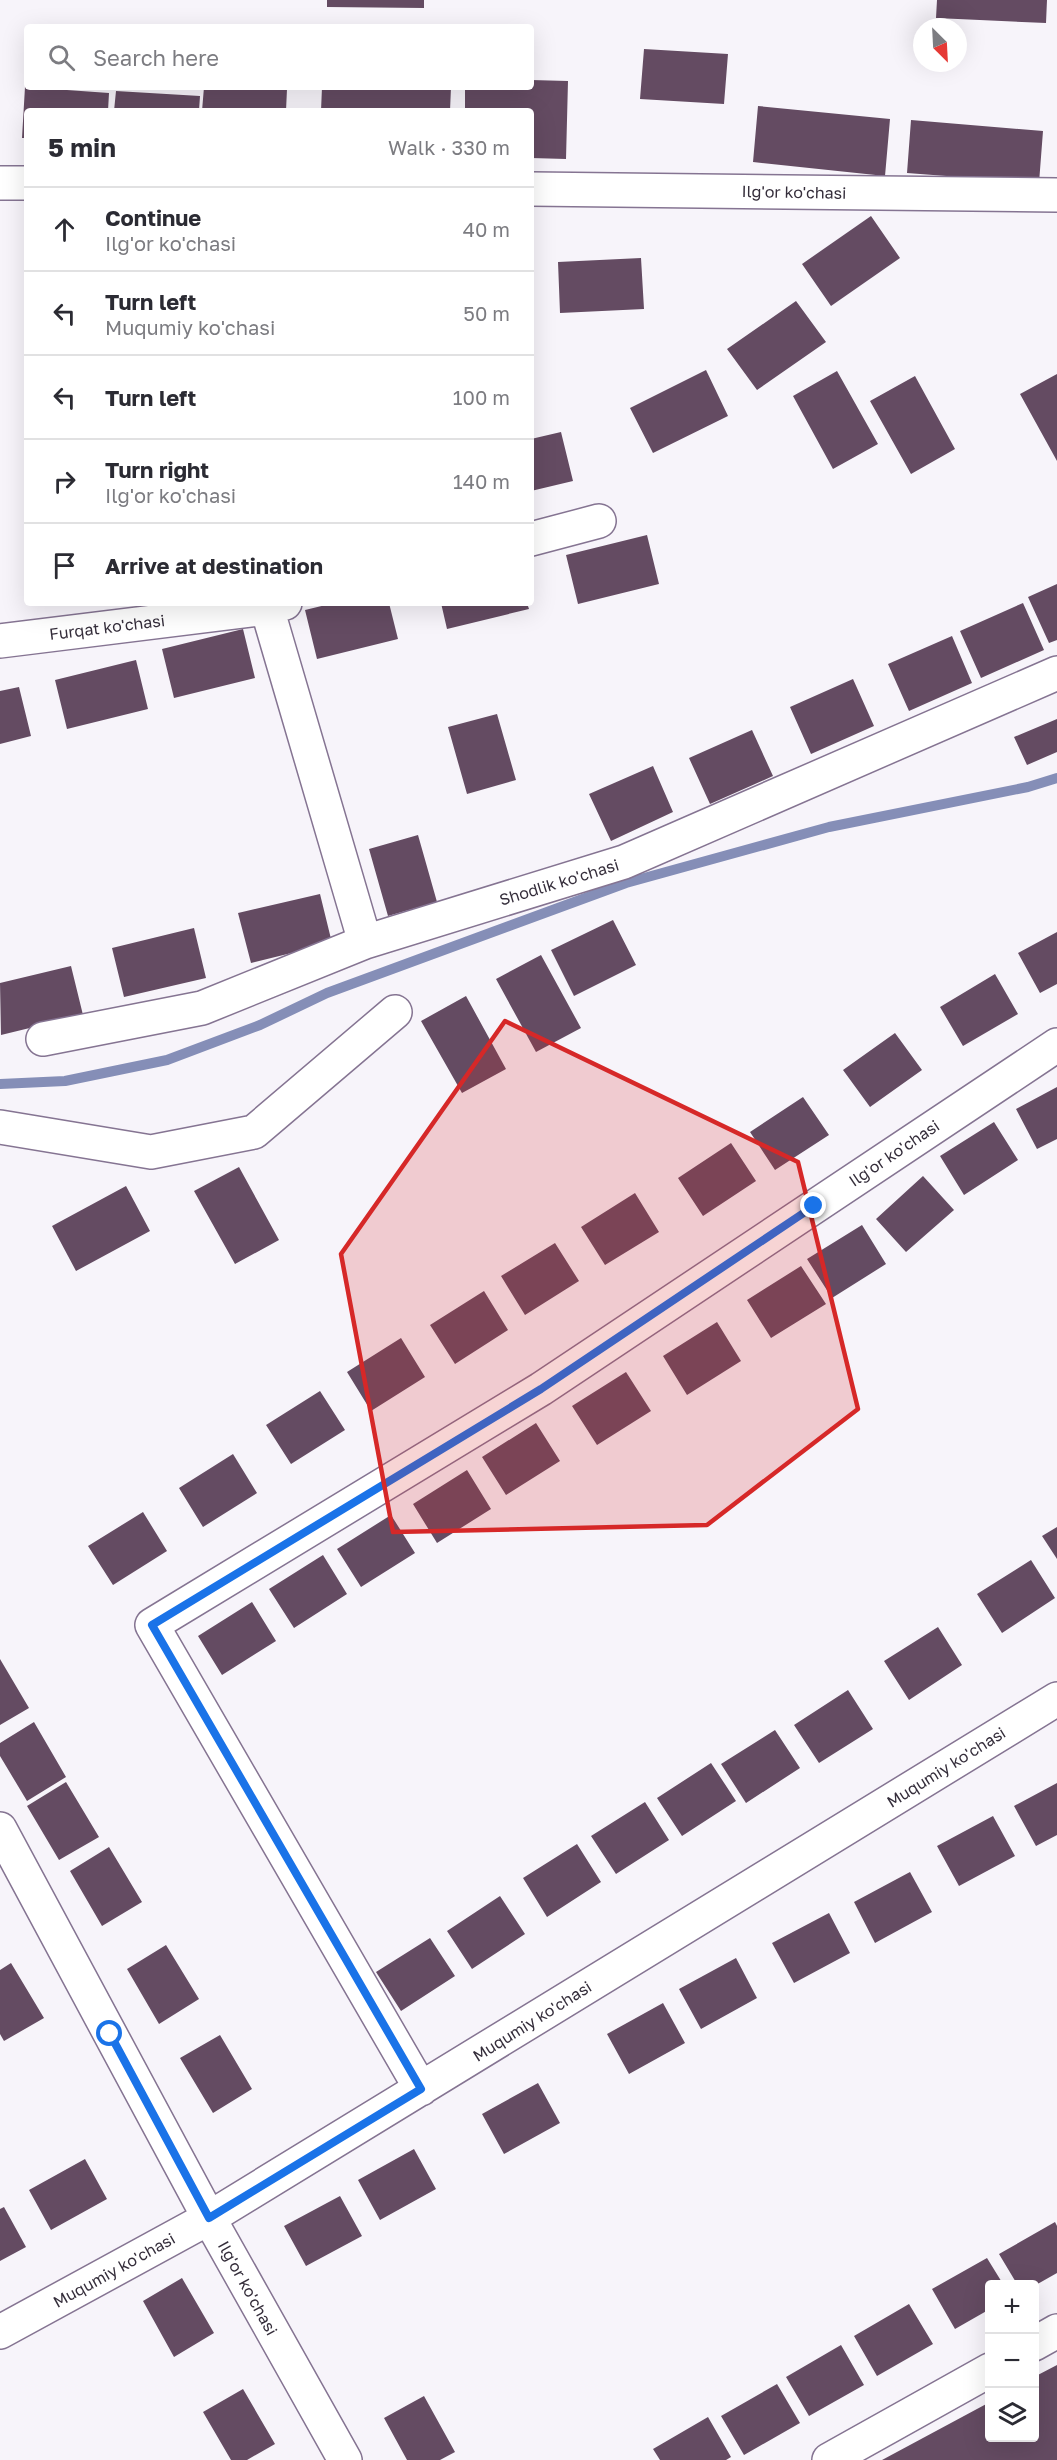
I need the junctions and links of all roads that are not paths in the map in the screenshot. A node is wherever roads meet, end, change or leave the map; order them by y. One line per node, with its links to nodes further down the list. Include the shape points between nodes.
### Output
1 (0, 183): 2 (street)
2 (24, 183)
3 (534, 189): 4 (street, Ilg'or ko'chasi)
4 (1057, 195)
5 (599, 521): 6 (street)
6 (534, 538)
7 (268, 606): 9 (street, Furqat ko'chasi)
8 (276, 606): 11 (street)
9 (0, 641)
10 (1057, 673): 11 (street, Shodlik ko'chasi, via 624,861)
11 (365, 942): 13 (street, Shodlik ko'chasi, via 202,1008)
12 (395, 1012): 15 (street, via 254,1132 151,1152)
13 (43, 1039)
14 (1057, 1045): 18 (street, Ilg'or ko'chasi, via 541,1389 152,1625)
15 (0, 1127)
16 (1057, 1699): 18 (street, Muqumiy ko'chasi)
17 (0, 1829): 19 (street, Ilg'or ko'chasi)
18 (421, 2089): 19 (street, Muqumiy ko'chasi)
19 (209, 2218): 21 (street, Muqumiy ko'chasi); 24 (street, Ilg'or ko'chasi)
20 (1057, 2331): 22 (street)
21 (0, 2332)
22 (1039, 2342)
23 (985, 2373): 25 (street)
24 (345, 2460)
25 (829, 2460)

